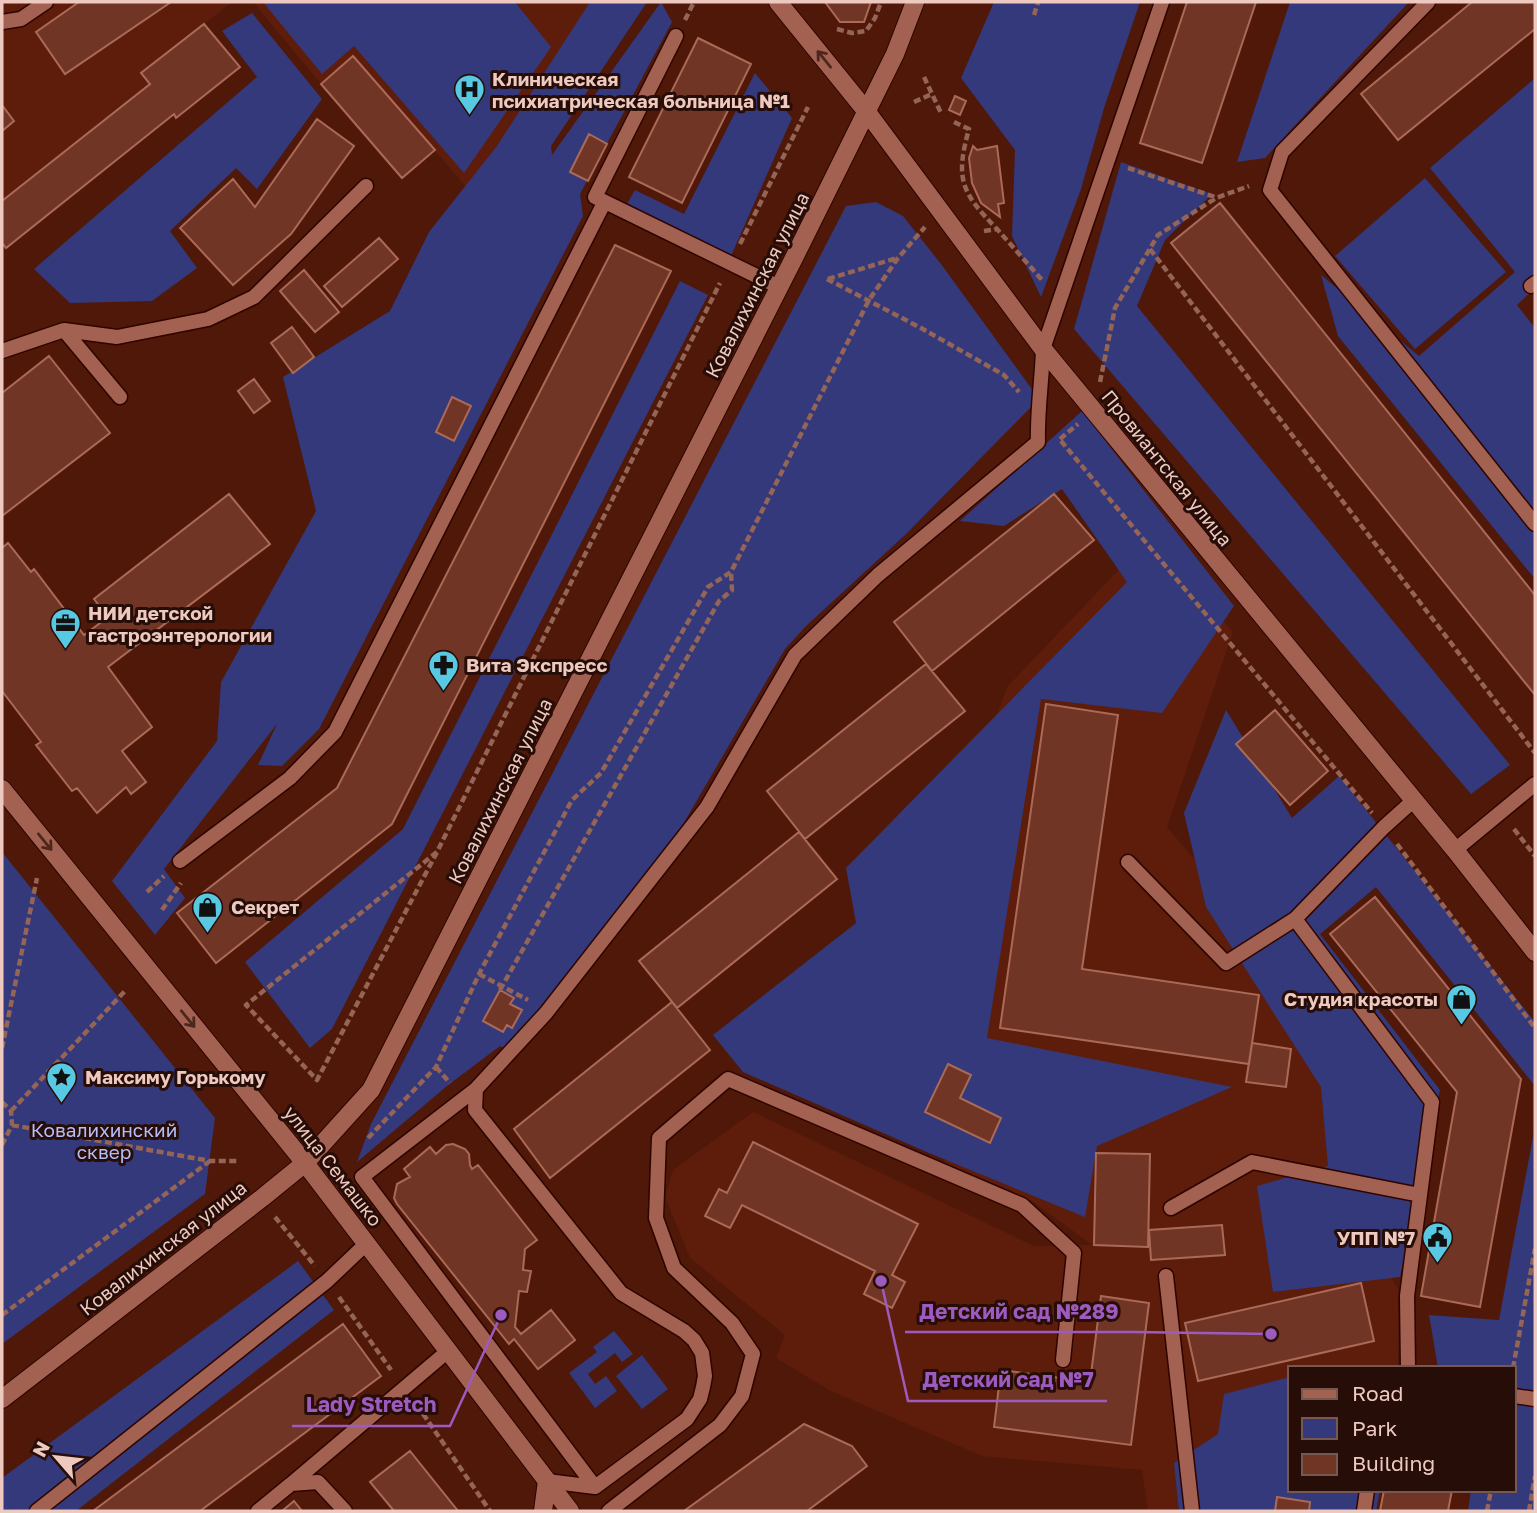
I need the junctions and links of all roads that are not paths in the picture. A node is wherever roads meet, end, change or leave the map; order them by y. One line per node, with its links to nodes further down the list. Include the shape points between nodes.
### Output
1 (46, 2): 6 (lane, via 22,19)
2 (778, 2): 8 (street, Провиантская улица, one-way to 2)
3 (915, 2): 8 (street, Ковалихинская улица)
4 (1162, 2): 13 (lane)
5 (1428, 2): 16 (lane, via 1282,152 1270,190)
6 (2, 22)
7 (676, 36): 10 (lane, via 595,197)
8 (867, 112): 11 (street, Ковалихинская улица); 13 (street, Провиантская улица)
9 (366, 186): 12 (lane, via 254,297 208,319 117,337)
10 (604, 203): 11 (lane); 21 (lane, via 335,732 290,778)
11 (779, 287): 26 (street, Ковалихинская улица, via 371,1090)
12 (64, 330): 14 (lane); 15 (lane)
13 (1043, 349): 19 (street, Провиантская улица); 25 (lane, via 1038,442 878,575 796,655 707,807 547,1013)
14 (2, 351)
15 (120, 397)
16 (1535, 524)
17 (1535, 784): 20 (lane)
18 (2, 789): 26 (street, улица Семашко, one-way to 26)
19 (1414, 800): 20 (street, Провиантская улица); 23 (lane)
20 (1455, 850): 24 (street, Провиантская улица)
21 (180, 860)
22 (1128, 862): 23 (lane, via 1226,963)
23 (1295, 919): 27 (lane, via 1432,1102)
24 (1535, 952)
25 (470, 1094): 39 (lane, via 362,1177); 39 (lane, via 475,1110 621,1293 684,1331 702,1353 703,1387 687,1419)
26 (305, 1163): 29 (street, улица Семашко); 35 (street, Ковалихинская улица)
27 (1420, 1195): 28 (lane, via 1252,1162); 33 (lane, via 1407,1296)
28 (1171, 1208)
29 (367, 1243): 31 (street, улица Семашко); 41 (lane, via 327,1281)
30 (1166, 1276): 47 (lane)
31 (448, 1351): 37 (street, улица Семашко); 38 (lane)
32 (1063, 1360): 46 (lane, via 1074,1253 1023,1205 728,1079 659,1138 656,1218 674,1268 733,1322 753,1354 748,1375 742,1396 720,1425)
33 (1408, 1366)
34 (1516, 1396): 36 (lane)
35 (2, 1399)
36 (1535, 1399)
37 (547, 1481): 39 (lane); 44 (street); 45 (street, улица Семашко)
38 (291, 1484): 42 (lane); 43 (lane, via 318,1482)
39 (595, 1487)
40 (1367, 1492): 48 (lane)
41 (37, 1511)
42 (258, 1511)
43 (345, 1511)
44 (543, 1511)
45 (570, 1511)
46 (609, 1511)
47 (1192, 1511)
48 (1363, 1511)

